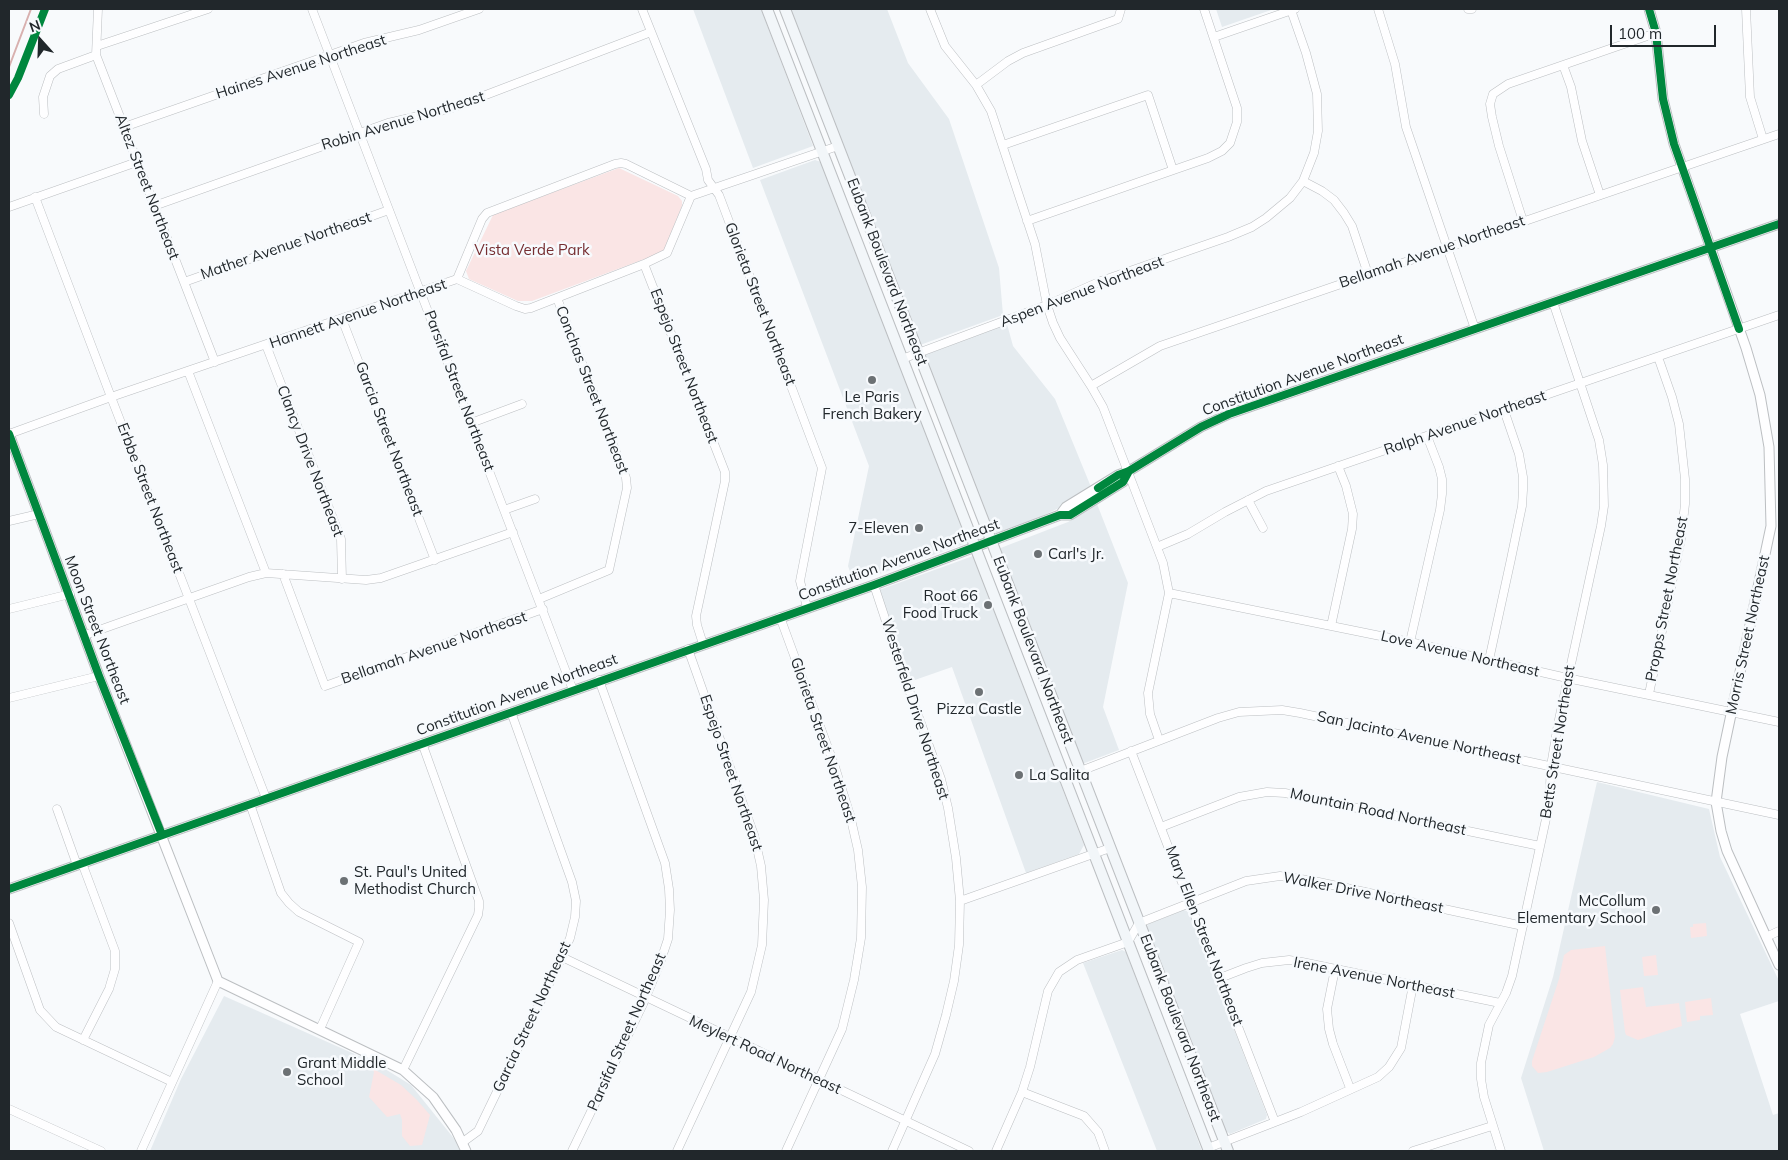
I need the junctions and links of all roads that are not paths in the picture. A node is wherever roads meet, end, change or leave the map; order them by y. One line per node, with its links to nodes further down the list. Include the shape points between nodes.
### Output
1 (98, 9): 20 (street, Altez Street Northeast)
2 (208, 9): 20 (street)
3 (312, 9): 21 (street, Parsifal Street Northeast)
4 (479, 9): 21 (street, Haines Avenue Northeast)
5 (642, 9): 16 (street, Glorieta Street Northeast)
6 (767, 9): 18 (main road, Eubank Boulevard Northeast)
7 (785, 9): 15 (main road, Eubank Boulevard Northeast)
8 (930, 9): 23 (street, via 945,46)
9 (1121, 9): 23 (street, via 1118,19 1023,53)
10 (1204, 9): 19 (street)
11 (1378, 9): 46 (street, via 1395,64 1406,127)
12 (1649, 9): 17 (street, Morris Street Northeast)
13 (1746, 9): 28 (street, via 1750,97)
14 (1293, 10): 19 (street); 35 (street, Aspen Avenue Northeast, via 1318,107 1314,153)
15 (794, 31): 18 (main road); 30 (main road, Eubank Boulevard Northeast)
16 (651, 32): 26 (street, Robin Avenue Northeast, via 449,109); 36 (street, Glorieta Street Northeast)
17 (1656, 33): 22 (street); 33 (street, Morris Street Northeast, via 1663,99)
18 (778, 37): 31 (main road, Eubank Boulevard Northeast)
19 (1214, 37): 34 (street, via 1236,108 1234,133 1222,151)
20 (96, 51): 24 (street, via 50,76 43,97); 25 (street, Altez Street Northeast)
21 (330, 55): 25 (street, Haines Avenue Northeast); 26 (street, Parsifal Street Northeast)
22 (1563, 65): 37 (street, via 1582,141); 44 (street, via 1508,84 1492,94 1490,104 1499,146)
23 (976, 85): 29 (street, via 991,111)
24 (44, 114)
25 (124, 128): 32 (street, Altez Street Northeast)
26 (360, 133): 40 (street, Robin Avenue Northeast); 42 (street, Parsifal Street Northeast)
27 (1779, 134): 28 (street, Bellamah Avenue Northeast)
28 (1763, 139): 33 (street, Bellamah Avenue Northeast)
29 (1003, 145): 34 (street, via 1148,95); 43 (street)
30 (838, 146): 31 (street); 48 (main road, Eubank Boulevard Northeast)
31 (822, 152): 36 (street); 50 (main road, Eubank Boulevard Northeast)
32 (137, 162): 39 (street); 40 (street, Altez Street Northeast)
33 (1682, 167): 37 (street, Bellamah Avenue Northeast); 47 (street, Morris Street Northeast)
34 (1174, 170): 43 (street)
35 (1303, 181): 51 (street, via 1334,200 1344,213 1352,226); 57 (street, Aspen Avenue Northeast, via 1290,198 1252,227 1101,281)
36 (713, 189): 38 (street); 100 (street, Glorieta Street Northeast, via 719,196 822,468 800,581)
37 (1600, 195): 44 (street, Bellamah Avenue Northeast)
38 (691, 196): 49 (street, Hannett Avenue Northeast, via 668,253); 52 (street, via 626,164 614,164 487,213)
39 (36, 197): 41 (street); 70 (street, Erbbe Street Northeast)
40 (154, 206): 53 (street, Altez Street Northeast)
41 (9, 207)
42 (389, 210): 53 (street, Mather Avenue Northeast); 54 (street, Parsifal Street Northeast)
43 (1027, 221): 57 (street)
44 (1523, 221): 46 (street, Bellamah Avenue Northeast)
45 (1779, 224): 47 (street, Constitution Avenue Northeast)
46 (1447, 247): 51 (street, Bellamah Avenue Northeast); 60 (street)
47 (1710, 248): 56 (street, Constitution Avenue Northeast); 61 (street, Morris Street Northeast)
48 (883, 262): 50 (main road); 63 (main road, Eubank Boulevard Northeast)
49 (644, 264): 55 (street, Hannett Avenue Northeast); 109 (street, Espejo Street Northeast, via 725,472 696,616)
50 (867, 267): 65 (main road, Eubank Boulevard Northeast)
51 (1368, 274): 69 (street, Bellamah Avenue Northeast, via 1160,346)
52 (457, 280): 54 (street, Hannett Avenue Northeast); 55 (street, Hannett Avenue Northeast, via 525,309)
53 (184, 282): 66 (street, Altez Street Northeast)
54 (421, 292): 59 (street, Hannett Avenue Northeast); 73 (street, Parsifal Street Northeast)
55 (557, 298): 91 (street, Conchas Street Northeast, via 626,478 626,499)
56 (1553, 302): 60 (street, Constitution Avenue Northeast); 68 (street, Betts Street Northeast)
57 (1047, 305): 63 (street, Aspen Avenue Northeast); 69 (street, via 1060,338)
58 (1779, 315): 61 (street, Ralph Avenue Northeast)
59 (342, 319): 62 (street, Hannett Avenue Northeast); 90 (street, Garcia Street Northeast)
60 (1475, 328): 79 (street, Constitution Avenue Northeast, via 1229,414 1201,427)
61 (1739, 329): 64 (street, Ralph Avenue Northeast); 119 (street, Morris Street Northeast, via 1760,395 1767,432 1771,526)
62 (266, 346): 66 (street, Hannett Avenue Northeast); 94 (street, Clancy Drive Northeast, via 340,539)
63 (918, 354): 65 (street, Aspen Avenue Northeast); 76 (main road, Eubank Boulevard Northeast)
64 (1658, 357): 68 (street, Ralph Avenue Northeast); 116 (street, Propps Street Northeast, via 1679,424 1686,479 1675,568)
65 (902, 359): 77 (main road, Eubank Boulevard Northeast)
66 (215, 362): 67 (street, Hannett Avenue Northeast)
67 (188, 371): 70 (street, Hannett Avenue Northeast); 92 (street)
68 (1581, 383): 72 (street, Ralph Avenue Northeast); 113 (street, Betts Street Northeast, via 1599,440 1604,506)
69 (1091, 386): 79 (street)
70 (111, 397): 74 (street, Hannett Avenue Northeast); 98 (street, Erbbe Street Northeast)
71 (522, 404): 73 (street)
72 (1504, 410): 75 (street, Ralph Avenue Northeast); 111 (street, via 1519,454 1523,490)
73 (472, 423): 82 (street, Parsifal Street Northeast)
74 (9, 434): 83 (street, Moon Street Northeast)
75 (1427, 436): 78 (street, Ralph Avenue Northeast); 108 (street, via 1442,478 1442,494)
76 (951, 439): 77 (main road); 87 (main road, Eubank Boulevard Northeast)
77 (935, 444): 89 (main road, Eubank Boulevard Northeast)
78 (1338, 466): 81 (street, Ralph Avenue Northeast); 105 (street, via 1353,514)
79 (1129, 471): 87 (street, Constitution Avenue Northeast, via 1123,482 1070,515 1060,515); 88 (street)
80 (535, 499): 82 (street)
81 (1248, 500): 85 (street); 88 (street, Ralph Avenue Northeast, via 1188,534)
82 (504, 510): 86 (street, Parsifal Street Northeast)
83 (39, 514): 84 (street); 97 (street, Moon Street Northeast)
84 (9, 521)
85 (1263, 528)
86 (513, 532): 90 (street); 99 (street, Parsifal Street Northeast)
87 (991, 542): 89 (street, Constitution Avenue Northeast); 104 (main road, Eubank Boulevard Northeast)
88 (1157, 547): 96 (street)
89 (975, 548): 95 (street, Constitution Avenue Northeast); 106 (main road, Eubank Boulevard Northeast)
90 (435, 560): 94 (street, via 381,578)
91 (609, 570): 99 (street, Bellamah Avenue Northeast)
92 (266, 573): 93 (street); 98 (street)
93 (283, 574): 94 (street); 102 (street, Bellamah Avenue Northeast, via 325,686)
94 (342, 579)
95 (874, 585): 100 (street, Constitution Avenue Northeast); 139 (street, Westerfeld Drive Northeast, via 941,779 956,858)
96 (1169, 593): 105 (street, Love Avenue Northeast); 121 (street, via 1148,693 1150,714)
97 (70, 594): 101 (street); 107 (street, Moon Street Northeast)
98 (189, 599): 107 (street); 127 (street, Erbbe Street Northeast)
99 (539, 599): 102 (street, Parsifal Street Northeast)
100 (807, 608): 103 (street, Constitution Avenue Northeast)
101 (9, 609)
102 (543, 610): 115 (street, Parsifal Street Northeast)
103 (780, 617): 109 (street, Constitution Avenue Northeast); 161 (street, Glorieta Street Northeast, via 850,815 862,887 854,980 842,1029)
104 (1022, 621): 106 (main road); 125 (main road, Eubank Boulevard Northeast)
105 (1331, 626): 108 (street, Love Avenue Northeast)
106 (1006, 627): 126 (main road, Eubank Boulevard Northeast)
107 (85, 635): 112 (street, Moon Street Northeast)
108 (1410, 642): 111 (street, Love Avenue Northeast)
109 (703, 644): 110 (street, Constitution Avenue Northeast)
110 (688, 649): 114 (street, Constitution Avenue Northeast); 156 (street, Espejo Street Northeast, via 751,827 761,866 764,900 762,945 751,992)
111 (1489, 660): 113 (street, Love Avenue Northeast)
112 (99, 676): 117 (street); 133 (street, Moon Street Northeast)
113 (1568, 678): 116 (street, Love Avenue Northeast); 124 (street, Betts Street Northeast)
114 (599, 680): 115 (street, Constitution Avenue Northeast); 153 (street, Parsifal Street Northeast, via 665,863 670,889 668,939)
115 (573, 690): 118 (street, Constitution Avenue Northeast)
116 (1648, 694): 119 (street, Love Avenue Northeast)
117 (9, 698)
118 (511, 712): 122 (street, Constitution Avenue Northeast); 147 (street, Garcia Street Northeast, via 576,901 576,917)
119 (1732, 712): 120 (street, Love Avenue Northeast); 128 (street, Morris Street Northeast)
120 (1779, 722)
121 (1159, 740): 123 (street, San Jacinto Avenue Northeast); 124 (street, San Jacinto Avenue Northeast, via 1239,712 1282,710)
122 (422, 743): 127 (street, Constitution Avenue Northeast); 160 (street, via 479,908)
123 (1131, 751): 125 (street, San Jacinto Avenue Northeast); 132 (street, Mary Ellen Street Northeast)
124 (1551, 766): 128 (street, San Jacinto Avenue Northeast); 134 (street, Betts Street Northeast, via 1550,805)
125 (1080, 770): 126 (street, San Jacinto Avenue Northeast); 135 (main road, Eubank Boulevard Northeast)
126 (1064, 777): 136 (main road, Eubank Boulevard Northeast)
127 (266, 798): 129 (street, Constitution Avenue Northeast)
128 (1716, 802): 131 (street, San Jacinto Avenue Northeast); 145 (street, Morris Street Northeast, via 1727,851)
129 (250, 804): 133 (street, Constitution Avenue Northeast); 155 (street, via 281,893 289,904 359,942)
130 (57, 809): 137 (street)
131 (1779, 816)
132 (1161, 827): 134 (street, Mountain Road Northeast, via 1239,797 1285,792); 140 (street, Mary Ellen Street Northeast)
133 (162, 835): 137 (street, Constitution Avenue Northeast); 151 (street, Moon Street Northeast)
134 (1540, 846): 143 (street, Betts Street Northeast)
135 (1110, 848): 136 (street); 142 (main road, Eubank Boulevard Northeast)
136 (1094, 854): 139 (street); 146 (main road, Eubank Boulevard Northeast)
137 (80, 864): 138 (street, Constitution Avenue Northeast); 158 (street, via 115,951 115,969 109,989)
138 (9, 889)
139 (960, 901): 166 (street, Westerfeld Drive Northeast, via 954,981 946,1015 935,1054)
140 (1190, 903): 142 (street, Walker Drive Northeast); 143 (street, Walker Drive Northeast, via 1246,881 1280,876 1314,880); 150 (street, Mary Ellen Street Northeast)
141 (9, 923): 158 (street, via 40,1010 56,1027)
142 (1139, 923): 146 (street); 157 (main road, Eubank Boulevard Northeast)
143 (1523, 926): 154 (street, Betts Street Northeast, via 1512,976)
144 (1779, 931): 145 (street)
145 (1766, 937): 148 (street, Morris Street Northeast)
146 (1128, 942): 159 (main road, Eubank Boulevard Northeast); 164 (street, via 1077,960 1060,972 1048,992)
147 (562, 957): 153 (street, Meylert Road Northeast); 169 (street, Garcia Street Northeast, via 478,1131)
148 (1779, 965)
149 (1335, 968): 150 (street, Irene Avenue Northeast, via 1274,961); 152 (street, Irene Avenue Northeast); 163 (street, via 1328,1009 1329,1029)
150 (1220, 978): 167 (street, Mary Ellen Street Northeast)
151 (218, 981): 155 (street); 162 (street)
152 (1413, 986): 154 (street, Irene Avenue Northeast); 163 (street, via 1401,1048 1396,1057 1378,1076)
153 (646, 998): 156 (street, Meylert Road Northeast); 175 (street, Parsifal Street Northeast)
154 (1500, 1003): 168 (street, Betts Street Northeast, via 1489,1025 1481,1063 1480,1079)
155 (320, 1029): 160 (street)
156 (730, 1038): 161 (street, Meylert Road Northeast); 176 (street, Espejo Street Northeast)
157 (1184, 1038): 159 (main road); 170 (main road, Eubank Boulevard Northeast)
158 (83, 1040): 162 (street)
159 (1168, 1045): 172 (main road, Eubank Boulevard Northeast)
160 (403, 1070): 169 (street, via 433,1097)
161 (819, 1081): 166 (street, Meylert Road Northeast); 177 (street, Glorieta Street Northeast)
162 (172, 1082): 174 (street)
163 (1350, 1088): 167 (street)
164 (1022, 1092): 171 (street, via 1084,1116 1098,1132); 180 (street)
165 (9, 1109): 173 (street)
166 (906, 1121): 178 (street, Westerfeld Drive Northeast); 179 (street, Meylert Road Northeast)
167 (1275, 1122): 170 (street)
168 (1492, 1126): 181 (street); 182 (street, Betts Street Northeast)
169 (464, 1147)
170 (1226, 1147): 172 (street)
171 (1103, 1150)
172 (1208, 1150)
173 (101, 1151)
174 (141, 1151)
175 (572, 1151)
176 (677, 1151)
177 (786, 1151)
178 (892, 1151)
179 (969, 1151)
180 (996, 1151)
181 (1414, 1151)
182 (1501, 1151)

